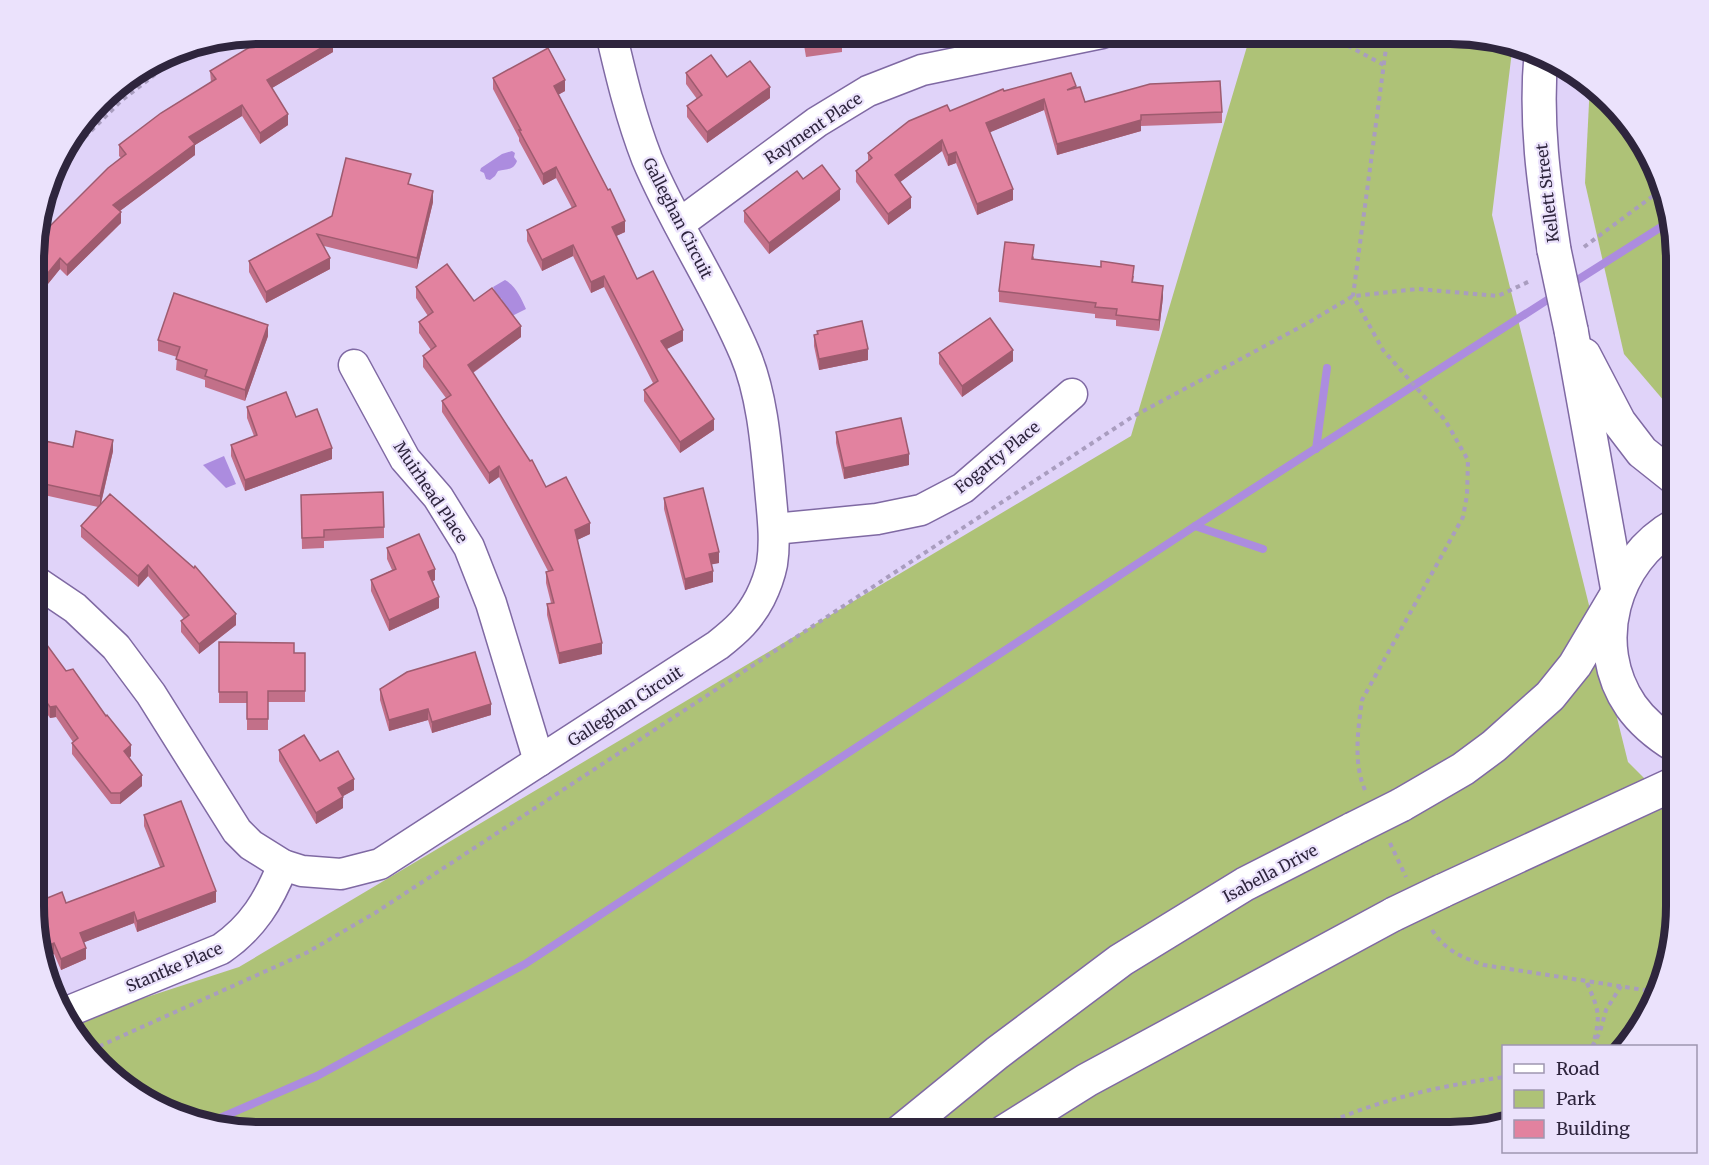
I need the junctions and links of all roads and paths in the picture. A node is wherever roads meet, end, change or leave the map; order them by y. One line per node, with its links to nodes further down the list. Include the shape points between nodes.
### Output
1 (613, 44): 10 (street, Galleghan Circuit, via 623,89 648,159)
2 (1048, 44): 10 (street, Rayment Place, via 922,70 868,91 817,122)
3 (1345, 44): 7 (path)
4 (1387, 44): 7 (path)
5 (168, 64): 8 (path, via 121,101)
6 (1540, 64): 11 (main road, Kellett Street, via 1541,163)
7 (1384, 65): 13 (path)
8 (74, 148)
9 (1655, 194): 11 (path)
10 (679, 224): 19 (street, Galleghan Circuit, via 721,302 755,384)
11 (1569, 249): 14 (main road, Kellett Street, bridge)
12 (1532, 279): 13 (path, via 1498,296 1418,289)
13 (1353, 296): 17 (path, via 1383,350); 32 (path, via 1132,417 375,913 306,953)
14 (1570, 330): 18 (main road, Kellett Street, via 1618,422 1642,452); 22 (main road, Kellett Street)
15 (354, 365): 24 (street, Muirhead Place, via 405,459 438,497 469,547 491,603)
16 (1072, 394): 19 (street, Fogarty Place, via 963,488 921,510 877,519)
17 (1445, 420)
18 (1666, 471)
19 (774, 529): 24 (street, Galleghan Circuit, via 772,564 765,586 743,625)
20 (1666, 531): 22 (main road, Isabella Drive, via 1638,556)
21 (44, 587): 26 (street, Galleghan Circuit, via 75,608 116,647 151,694 237,831)
22 (1617, 594): 23 (main road, via 1610,640 1620,685 1644,722); 34 (main road, Isabella Drive, bridge, via 1575,665 1550,696 1479,758 1401,805 1245,884 1121,960)
23 (1666, 740)
24 (539, 761): 26 (street, Galleghan Circuit, via 380,864 341,874 302,871)
25 (1666, 788): 35 (main road, bridge, via 1394,914 1087,1080)
26 (283, 865): 29 (street, Stantke Place, via 257,916 221,949)
27 (1587, 982): 30 (path, via 1598,1009)
28 (1621, 986): 31 (path, via 1606,1010)
29 (70, 1011)
30 (1592, 1045)
31 (1593, 1045)
32 (97, 1047)
33 (1502, 1077): 36 (path, via 1366,1106)
34 (912, 1122)
35 (1020, 1122)
36 (1327, 1122)

